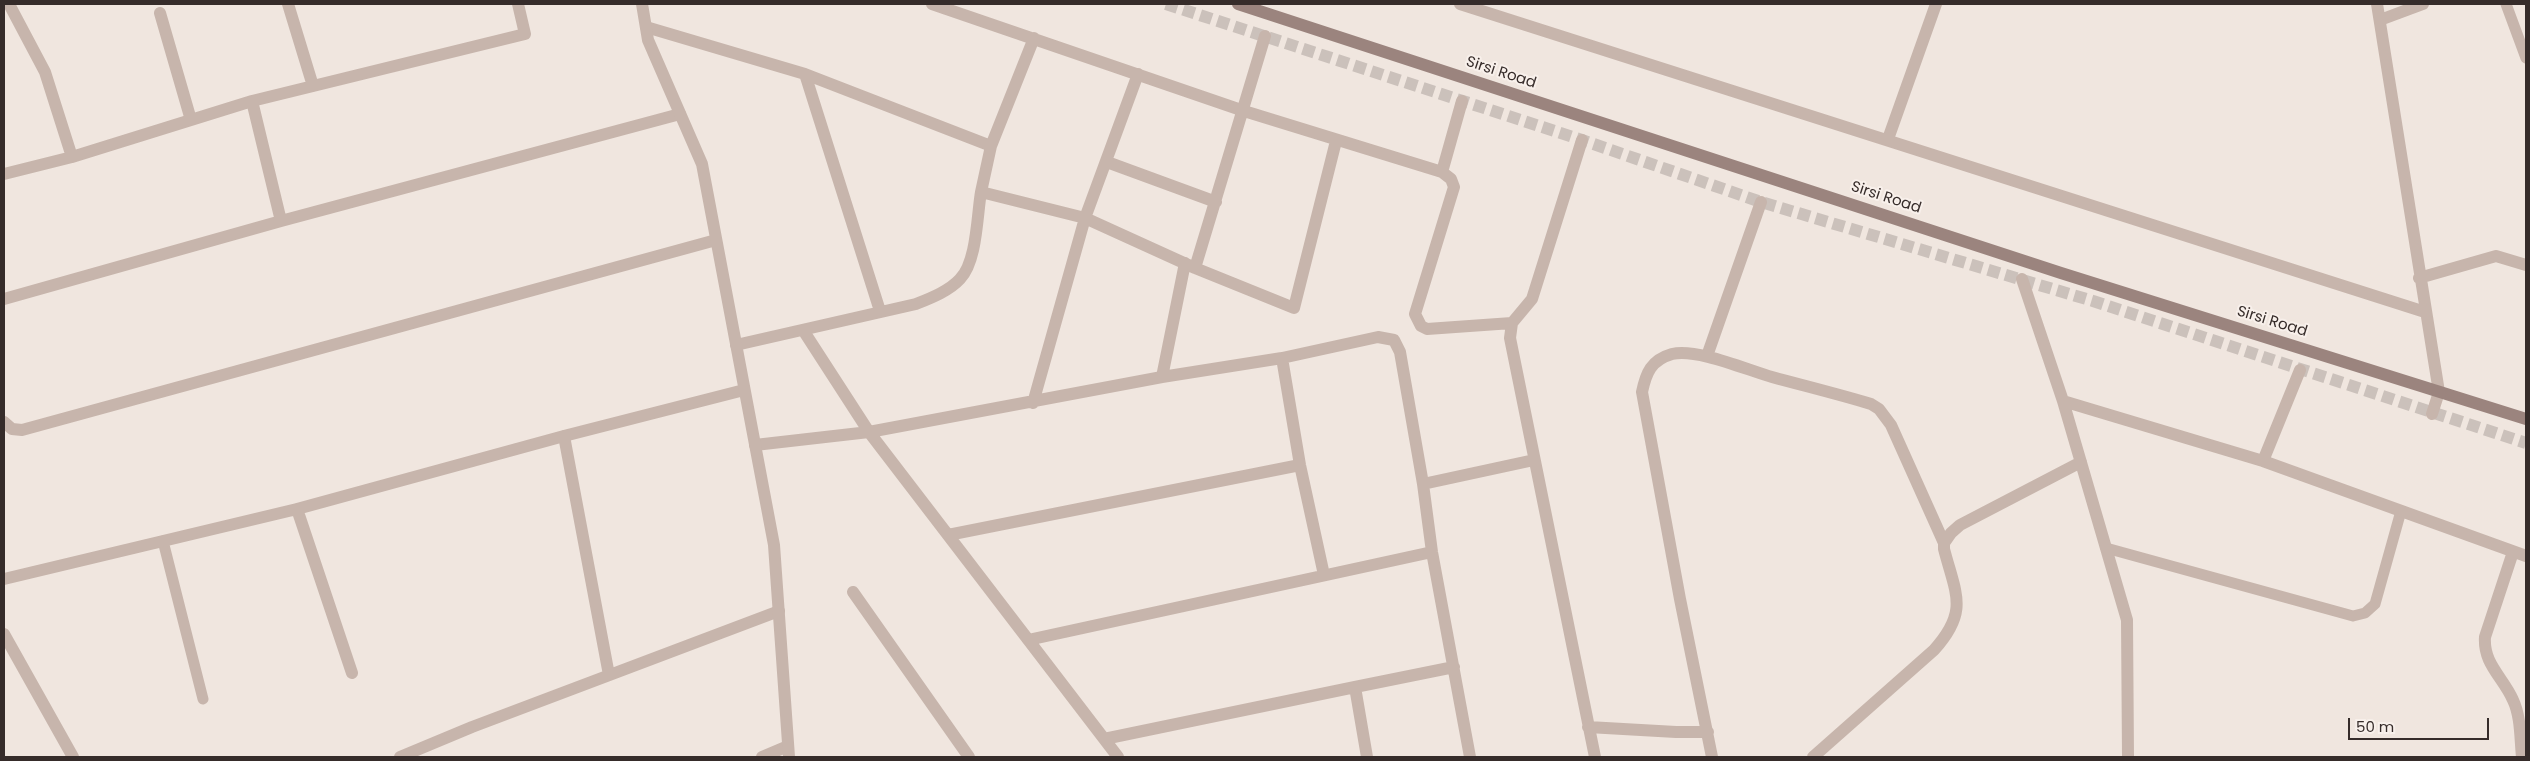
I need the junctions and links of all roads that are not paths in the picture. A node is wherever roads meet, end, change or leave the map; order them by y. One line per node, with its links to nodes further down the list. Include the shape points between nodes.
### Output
1 (288, 4): 21 (street)
2 (518, 4): 21 (street, via 525,34)
3 (642, 4): 15 (street)
4 (932, 4): 17 (street)
5 (1238, 4): 56 (main road, Sirsi Road, via 2061,273)
6 (1460, 4): 12 (street)
7 (1936, 4): 27 (street)
8 (2377, 4): 14 (street)
9 (2423, 4): 14 (street)
10 (2506, 4): 18 (lane)
11 (8, 5): 31 (street, via 45,72)
12 (1492, 8): 27 (street)
13 (160, 13): 26 (street)
14 (2380, 20): 43 (street)
15 (646, 27): 19 (street); 25 (street, via 648,40)
16 (1265, 36): 24 (street)
17 (1034, 38): 20 (street); 30 (street)
18 (2526, 58)
19 (805, 74): 30 (street); 46 (street)
20 (1138, 74): 24 (street); 32 (street)
21 (313, 86): 22 (street)
22 (252, 101): 26 (street); 39 (street)
23 (1462, 101): 33 (street)
24 (1244, 111): 29 (street); 36 (street)
25 (680, 114): 39 (street); 40 (street, via 702,164)
26 (191, 120): 31 (street)
27 (1888, 139): 47 (street)
28 (1582, 140): 48 (street, via 1532,299)
29 (1336, 141): 33 (street); 42 (street, via 1294,308)
30 (991, 146): 35 (street)
31 (72, 157): 34 (street)
32 (1107, 162): 36 (street); 38 (street)
33 (1442, 172): 48 (street, via 1451,179 1454,187 1415,314 1417,320 1427,329)
34 (4, 174)
35 (981, 192): 38 (street); 46 (street, via 971,261 960,279 916,304)
36 (1216, 202): 42 (street)
37 (1761, 202): 51 (street)
38 (1085, 218): 42 (street); 58 (street)
39 (281, 221): 45 (street)
40 (716, 240): 50 (street); 61 (street, via 22,430 12,429)
41 (2526, 265): 43 (street, via 2496,256)
42 (1190, 266): 54 (street)
43 (2419, 278): 47 (street)
44 (2022, 279): 57 (street)
45 (4, 299)
46 (880, 311): 49 (street)
47 (2425, 312): 56 (street)
48 (1512, 323): 65 (street, via 1510,338)
49 (803, 330): 50 (street); 62 (street)
50 (736, 345): 55 (street)
51 (1707, 356): 74 (street, via 1879,408 1891,425); 91 (street, via 1674,354 1661,359 1646,372 1642,392)
52 (1282, 358): 54 (street); 68 (street); 69 (street, via 1378,337 1394,340 1400,352)
53 (2300, 370): 66 (street)
54 (1162, 377): 58 (street)
55 (744, 390): 63 (street); 64 (street)
56 (2439, 392): 59 (street); 60 (main road, Sirsi Road)
57 (2063, 401): 66 (street); 67 (street)
58 (1033, 403): 62 (street)
59 (2432, 414)
60 (2526, 419)
61 (4, 422)
62 (869, 432): 64 (street); 72 (street)
63 (564, 436): 70 (street); 87 (street)
64 (755, 445): 82 (street, via 774,545)
65 (1534, 460): 69 (street); 90 (street)
66 (2263, 461): 71 (street)
67 (2081, 462): 74 (street, via 1960,525); 75 (street)
68 (1300, 465): 72 (street); 79 (street)
69 (1423, 484): 76 (street)
70 (297, 509): 73 (street); 86 (street)
71 (2400, 511): 75 (lane, via 2375,604 2365,613 2354,616); 77 (street)
72 (948, 535): 84 (street)
73 (164, 541): 80 (street); 89 (lane)
74 (1944, 544): 103 (street, via 1957,597 1957,616 1949,633)
75 (2106, 548): 104 (street, via 2127,620)
76 (1432, 552): 79 (street); 85 (street)
77 (2513, 552): 78 (street); 105 (street, via 2485,637 2484,652 2513,699)
78 (2526, 556)
79 (1324, 575): 84 (street)
80 (4, 579)
81 (853, 592): 97 (street)
82 (779, 611): 87 (street); 93 (street)
83 (4, 634): 94 (street)
84 (1028, 640): 92 (street)
85 (1454, 667): 88 (street); 100 (street)
86 (352, 673)
87 (609, 675): 95 (street)
88 (1356, 687): 92 (street); 99 (street)
89 (203, 699)
90 (1588, 727): 91 (street); 101 (street)
91 (1708, 732): 102 (street)
92 (1104, 739): 98 (street)
93 (788, 752): 96 (street)
94 (73, 757)
95 (400, 757)
96 (762, 757)
97 (970, 757)
98 (1118, 757)
99 (1366, 757)
100 (1470, 757)
101 (1595, 757)
102 (1712, 757)
103 (1813, 757)
104 (2128, 757)
105 (2522, 757)

